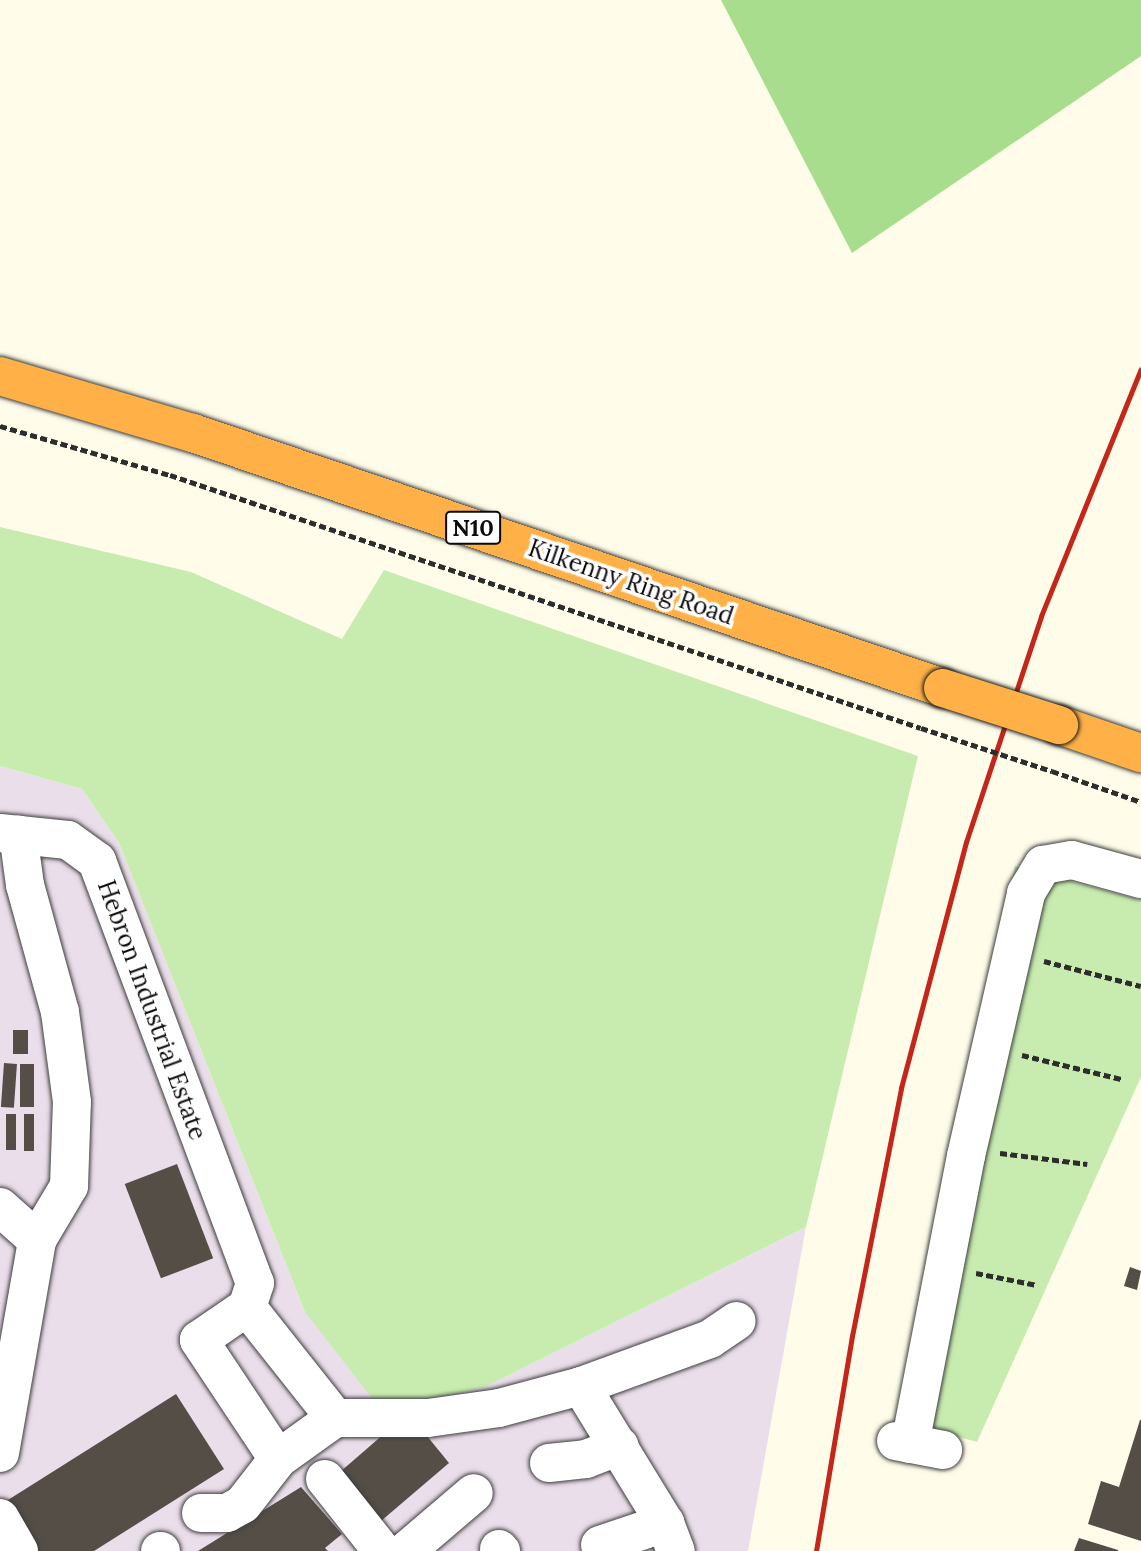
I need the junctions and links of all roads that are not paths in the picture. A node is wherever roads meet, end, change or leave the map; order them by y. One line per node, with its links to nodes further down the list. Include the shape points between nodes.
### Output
1 (0, 376): 2 (highway, Kilkenny Ring Road / N10, bridge, via 206,438)
2 (1141, 753)
3 (9, 833): 6 (street, via 60,1012 72,1102 69,1186); 7 (street, Hebron Industrial Estate, via 68,840 97,861 255,1283)
4 (1141, 879): 11 (street, via 1072,860 1043,865 1026,893 968,1147)
5 (0, 1207): 6 (street)
6 (37, 1240): 13 (street)
7 (247, 1307): 10 (street); 14 (street, via 199,1340)
8 (737, 1321): 9 (street, via 710,1339)
9 (581, 1387): 10 (street, via 461,1415); 12 (street)
10 (335, 1418): 14 (street)
11 (917, 1445)
12 (620, 1446): 15 (street, via 586,1459); 20 (street)
13 (0, 1453)
14 (278, 1459): 18 (street, via 243,1504 227,1513)
15 (549, 1463)
16 (325, 1479): 23 (street)
17 (474, 1493): 24 (street)
18 (201, 1513)
19 (0, 1518): 22 (street)
20 (671, 1537): 21 (street)
21 (600, 1545)
22 (19, 1551)
23 (382, 1551)
24 (406, 1551)

